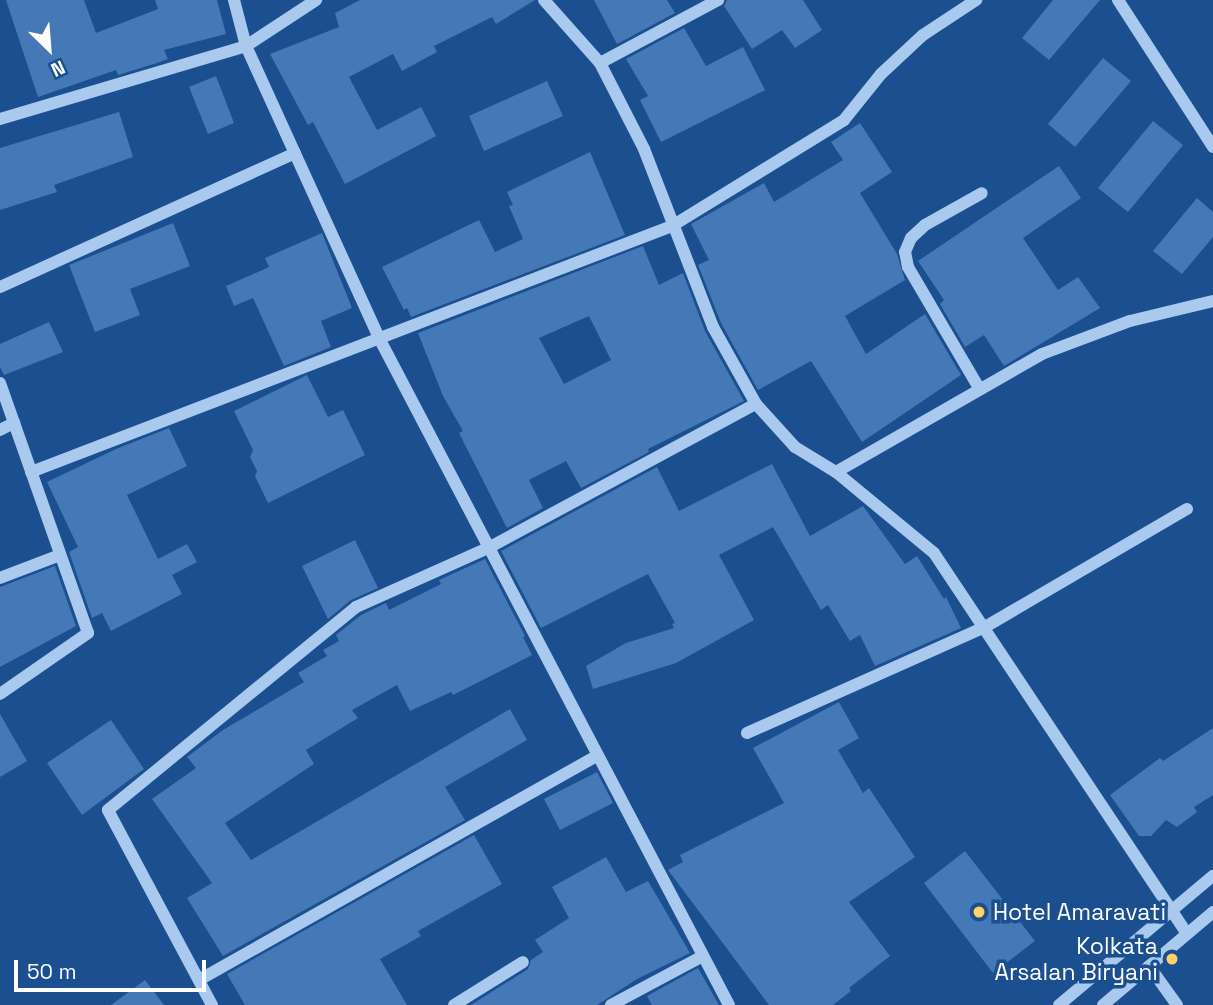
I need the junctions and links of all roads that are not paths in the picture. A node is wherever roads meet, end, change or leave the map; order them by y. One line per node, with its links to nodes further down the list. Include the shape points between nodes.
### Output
1 (234, 0): 7 (street)
2 (316, 0): 7 (street)
3 (544, 0): 8 (street)
4 (718, 0): 8 (street)
5 (976, 0): 13 (street, via 923,35 881,74 844,120)
6 (1118, 0): 10 (street)
7 (246, 46): 9 (street); 11 (street)
8 (600, 62): 13 (street, via 644,149)
9 (0, 119)
10 (1213, 147)
11 (295, 153): 14 (street); 16 (street)
12 (982, 193): 18 (street, via 925,225 911,238 905,252 908,267)
13 (672, 226): 16 (street); 19 (street, via 713,327)
14 (0, 287)
15 (1213, 301): 18 (street, via 1130,321 1042,354)
16 (379, 338): 22 (street); 25 (street)
17 (0, 383): 20 (street)
18 (979, 388): 23 (street)
19 (756, 404): 23 (street, via 795,447); 25 (street)
20 (14, 423): 21 (street); 22 (street)
21 (0, 430)
22 (31, 472): 26 (street)
23 (836, 472): 28 (street, via 934,553)
24 (1187, 509): 28 (street)
25 (490, 547): 31 (street); 39 (street, via 356,607 108,810)
26 (60, 555): 27 (street); 29 (street, via 88,633)
27 (0, 578)
28 (985, 627): 30 (street); 33 (street)
29 (0, 694)
30 (747, 733)
31 (597, 756): 36 (street); 39 (street)
32 (1213, 876): 33 (street)
33 (1171, 912): 35 (street); 44 (street)
34 (1213, 912): 35 (street)
35 (1187, 934): 38 (street)
36 (701, 957): 42 (street); 43 (street)
37 (523, 962): 41 (street)
38 (1149, 966): 45 (street); 46 (street)
39 (199, 980): 40 (street)
40 (212, 1005)
41 (454, 1005)
42 (611, 1005)
43 (729, 1005)
44 (1059, 1005)
45 (1102, 1005)
46 (1177, 1005)

